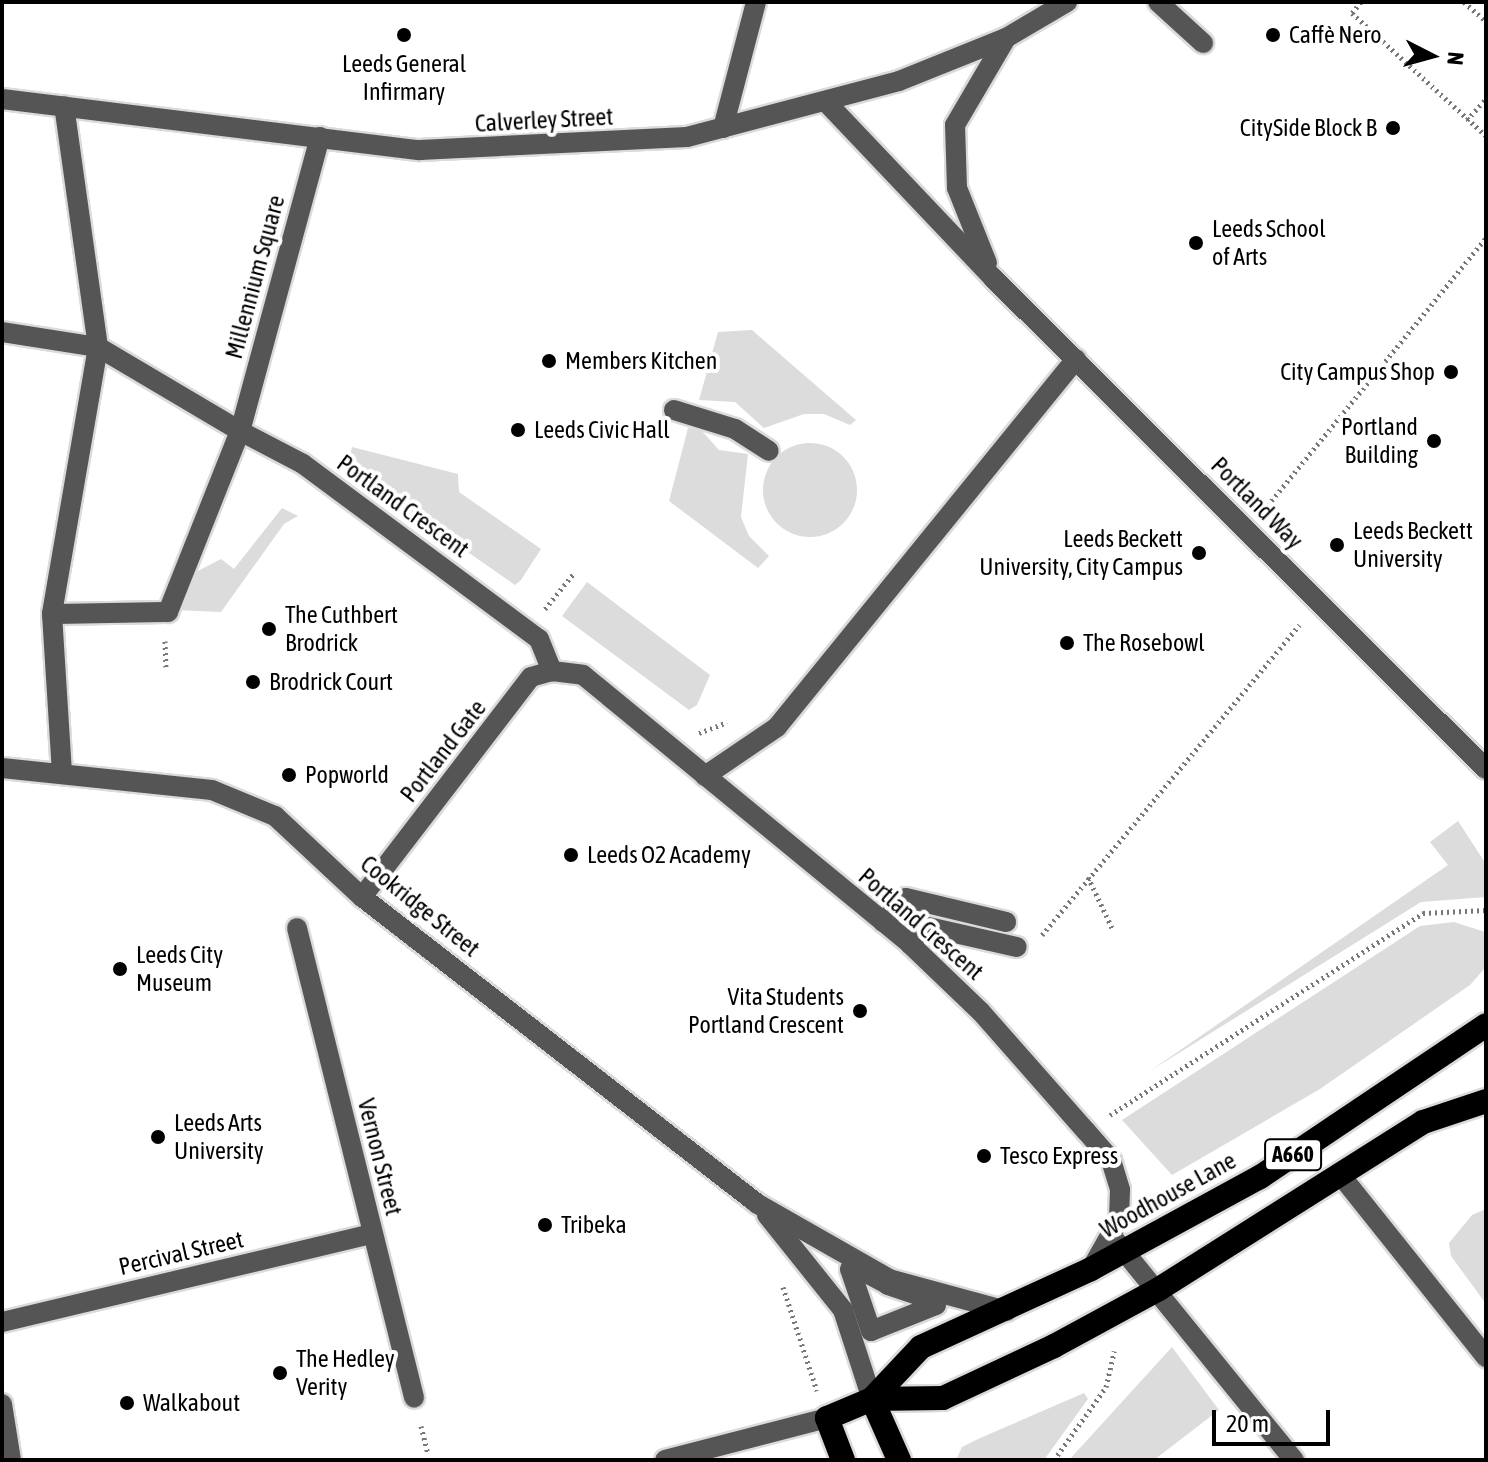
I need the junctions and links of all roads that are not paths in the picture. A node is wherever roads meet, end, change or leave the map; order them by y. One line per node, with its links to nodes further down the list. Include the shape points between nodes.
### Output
1 (756, 2): 9 (street)
2 (1067, 2): 4 (street, Calverley Street)
3 (1158, 2): 5 (street)
4 (1006, 38): 7 (street, Calverley Street); 11 (street, Portland Way, via 955,125 957,188)
5 (1203, 43)
6 (2, 99): 8 (street, Calverley Street)
7 (828, 104): 9 (street, Calverley Street); 11 (street, Portland Way)
8 (64, 106): 10 (street, Calverley Street); 13 (street)
9 (723, 128): 10 (street, Calverley Street, via 687,137 529,148 420,150)
10 (320, 137): 16 (street, Millennium Square)
11 (993, 278): 14 (street, Portland Way)
12 (2, 332): 13 (street)
13 (98, 347): 16 (street); 18 (street)
14 (1076, 359): 21 (street, Portland Way); 23 (street, via 777,727)
15 (674, 410): 17 (street, via 735,429)
16 (240, 431): 18 (street, Millennium Square, via 168,612); 19 (street, Portland Crescent, via 303,464 528,630 539,639)
17 (769, 451)
18 (52, 614): 22 (street)
19 (552, 671): 23 (street, Portland Crescent, via 583,675); 24 (street, Portland Gate, via 531,677)
20 (2, 768): 22 (street, Cookridge Street)
21 (1485, 770)
22 (62, 774): 24 (street, Cookridge Street, via 212,790 275,816)
23 (705, 776): 25 (street, Portland Crescent)
24 (362, 897): 33 (street, Cookridge Street)
25 (883, 922): 26 (street, via 906,898); 28 (street, Portland Crescent)
26 (1006, 922)
27 (297, 928): 34 (street, Vernon Street)
28 (910, 944): 29 (street, via 924,926); 35 (street, Portland Crescent, via 981,1012 1111,1160 1120,1190)
29 (1017, 947)
30 (1486, 1025): 35 (highway, Woodhouse Lane / A660, via 1260,1177)
31 (1486, 1101): 32 (highway, Woodhouse Lane / A660, via 1423,1122)
32 (1339, 1173): 36 (highway, Woodhouse Lane / A660); 39 (street)
33 (756, 1203): 37 (street, Cookridge Street, via 889,1279); 41 (street, Cookridge Street, via 843,1310)
34 (372, 1234): 38 (street, Percival Street); 40 (street, Vernon Street)
35 (1118, 1244): 36 (street); 37 (highway, Woodhouse Lane / A660, via 1091,1269)
36 (1159, 1289): 41 (highway, Woodhouse Lane / A660, via 943,1398); 48 (street)
37 (1007, 1311): 41 (highway, Woodhouse Lane / A660, via 921,1347)
38 (2, 1322)
39 (1486, 1357)
40 (414, 1398)
41 (872, 1399): 43 (highway, Woodhouse Lane / A660); 47 (highway)
42 (2, 1404): 44 (street)
43 (827, 1418): 45 (street, Woodhouse Lane); 46 (highway)
44 (11, 1460)
45 (665, 1460)
46 (843, 1460)
47 (899, 1460)
48 (1294, 1460)

